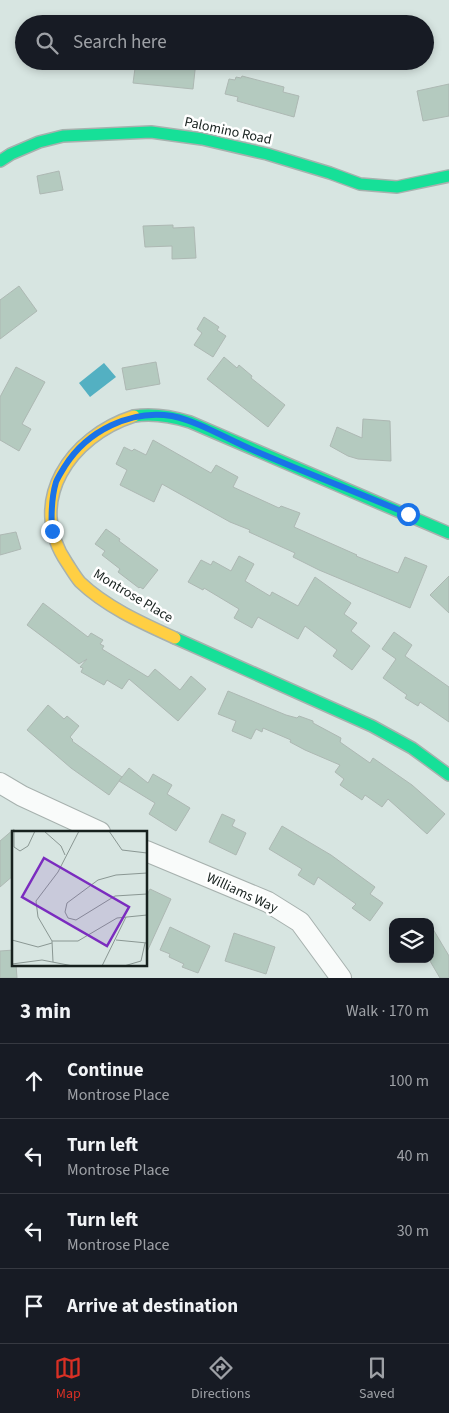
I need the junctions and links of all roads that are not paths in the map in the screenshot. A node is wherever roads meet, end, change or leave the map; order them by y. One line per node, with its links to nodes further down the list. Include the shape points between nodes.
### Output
1 (0, 161): 2 (street, Palomino Road, via 40,142 63,136 151,132 202,139 267,154 360,184 397,187)
2 (449, 176)
3 (449, 533): 4 (street, Montrose Place, via 198,425 173,416 150,414 127,418 85,442 56,480 51,505 52,531 59,552 80,582 108,602 142,623 375,727)
4 (449, 774)
5 (0, 783): 6 (street)
6 (98, 831)
7 (148, 852): 8 (street, Williams Way, via 268,902 300,922)
8 (341, 978)

